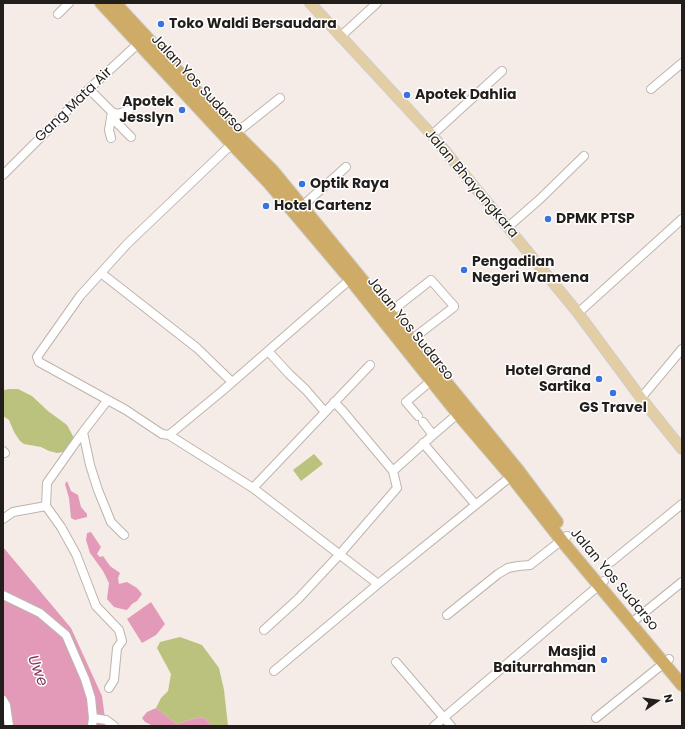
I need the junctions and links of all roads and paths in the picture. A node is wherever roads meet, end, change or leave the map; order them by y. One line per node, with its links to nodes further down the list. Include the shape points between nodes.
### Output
1 (69, 3): 6 (street)
2 (101, 3): 8 (highway, Jalan Yos Sudarso)
3 (115, 3): 8 (highway, Jalan Yos Sudarso)
4 (310, 3): 7 (main road, Jalan Bhayangkara)
5 (377, 3): 7 (street)
6 (58, 14)
7 (340, 37): 16 (main road, Jalan Bhayangkara)
8 (142, 40): 11 (street, Gang Mata Air); 19 (highway, Jalan Yos Sudarso)
9 (682, 63): 12 (street)
10 (502, 71): 16 (street)
11 (89, 89): 15 (street); 22 (street, Gang Mata Air)
12 (651, 89)
13 (280, 98): 19 (street)
14 (129, 110): 15 (street)
15 (111, 114): 17 (street); 18 (street)
16 (432, 135): 25 (main road, Jalan Bhayangkara)
17 (131, 137)
18 (111, 138)
19 (236, 138): 23 (highway, Jalan Yos Sudarso, via 268,182); 26 (street, via 127,244)
20 (584, 156): 25 (street)
21 (346, 167): 23 (street)
22 (3, 175)
23 (298, 210): 27 (highway, Jalan Yos Sudarso)
24 (682, 219): 28 (street)
25 (508, 227): 28 (main road, Jalan Bhayangkara)
26 (101, 273): 35 (street, via 197,348); 37 (street, via 70,308 37,357 43,365)
27 (354, 276): 29 (highway, Jalan Yos Sudarso); 32 (street)
28 (578, 313): 36 (main road, Jalan Bhayangkara)
29 (386, 316): 30 (highway, Jalan Yos Sudarso); 30 (street, via 431,280 454,306)
30 (408, 342): 34 (highway, Jalan Yos Sudarso)
31 (682, 349): 36 (street)
32 (268, 351): 35 (street); 40 (street)
33 (370, 365): 38 (street)
34 (435, 377): 39 (highway, Jalan Yos Sudarso); 43 (street, via 406,402)
35 (232, 382): 42 (street)
36 (641, 398): 45 (main road, Jalan Bhayangkara)
37 (107, 401): 41 (street); 42 (street, via 126,410 162,434)
38 (334, 402): 40 (street); 46 (street)
39 (463, 410): 43 (street); 47 (highway, Jalan Yos Sudarso)
40 (325, 412): 48 (street)
41 (83, 432): 51 (street, via 47,483); 53 (street, via 98,490 111,522)
42 (169, 435): 48 (street)
43 (433, 435): 44 (street)
44 (424, 443): 46 (street); 49 (street)
45 (682, 449)
46 (393, 471): 55 (street, via 397,488)
47 (514, 473): 49 (street); 54 (highway, Jalan Yos Sudarso)
48 (253, 488): 55 (street)
49 (475, 504): 58 (street)
50 (682, 504): 56 (street)
51 (46, 506): 52 (street, via 14,512); 69 (street, via 76,554 96,606 119,630 122,641 117,648 114,680)
52 (3, 519)
53 (124, 535)
54 (564, 538): 59 (highway, Jalan Yos Sudarso); 61 (street, via 530,565 508,568 498,574)
55 (340, 554): 58 (street); 63 (street, via 298,599)
56 (611, 562)
57 (682, 582): 62 (street)
58 (378, 584): 66 (street)
59 (601, 584): 62 (highway, Jalan Yos Sudarso); 64 (highway, Jalan Yos Sudarso); 71 (street)
60 (3, 595): 73 (street, via 40,614 66,635 91,698)
61 (447, 616)
62 (635, 620): 64 (highway, Jalan Yos Sudarso)
63 (264, 630)
64 (667, 661): 67 (highway, Jalan Yos Sudarso); 68 (highway, Jalan Yos Sudarso); 72 (street)
65 (396, 662): 71 (street)
66 (274, 671)
67 (682, 674)
68 (682, 685)
69 (108, 688)
70 (3, 700): 74 (street)
71 (444, 717): 76 (street); 77 (street)
72 (596, 718)
73 (93, 722): 75 (street, via 106,720)
74 (9, 726)
75 (114, 726)
76 (434, 726)
77 (451, 726)

